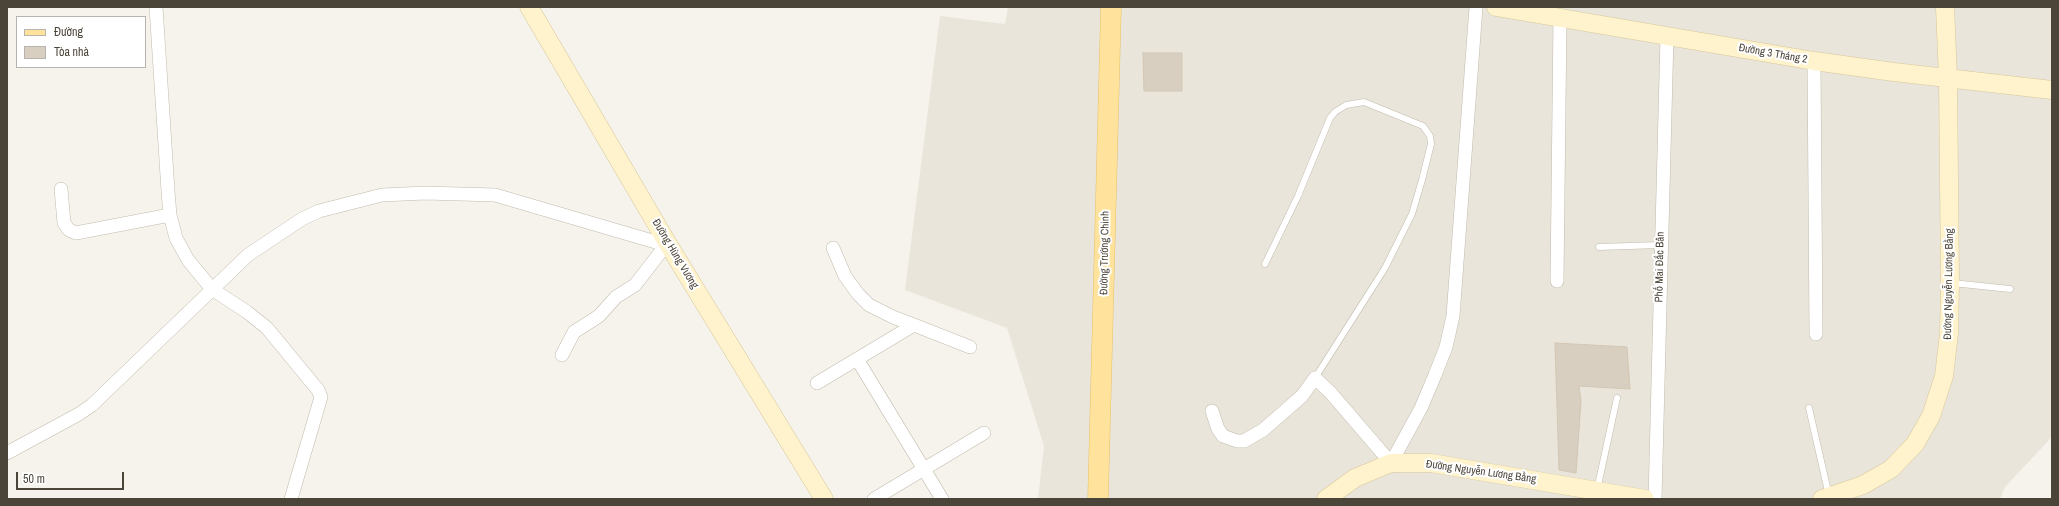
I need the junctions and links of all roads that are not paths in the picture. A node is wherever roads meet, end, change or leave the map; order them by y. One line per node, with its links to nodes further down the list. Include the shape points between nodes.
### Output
1 (156, 7): 13 (street)
2 (529, 7): 14 (street, Đường Hùng Vương)
3 (1111, 7): 43 (main road, Đường Trường Chinh)
4 (1476, 7): 35 (street, via 1453,316 1446,347 1422,408)
5 (1496, 7): 7 (street, Đường 3 Tháng 2)
6 (1944, 7): 10 (street, Đường Nguyễn Lương Bằng)
7 (1560, 18): 8 (street, Đường 3 Tháng 2); 19 (street)
8 (1666, 36): 9 (street, Đường 3 Tháng 2); 15 (street, Phố Mai Đắc Bân)
9 (1814, 61): 10 (street, Đường 3 Tháng 2); 24 (street)
10 (1948, 78): 11 (street, Đường 3 Tháng 2); 20 (street, Đường Nguyễn Lương Bằng)
11 (2052, 90)
12 (60, 189): 13 (street, via 64,223 69,230 76,233)
13 (170, 215): 21 (street, via 181,250)
14 (667, 244): 21 (street, via 495,195 382,195 336,206 302,219 248,255); 26 (street, via 635,285 616,298 599,316 574,332); 40 (street, Đường Hùng Vương)
15 (1660, 245): 16 (lane); 46 (street, Phố Mai Đắc Bân)
16 (1599, 247)
17 (833, 248): 23 (street, via 845,276 869,305)
18 (1265, 264): 28 (lane, via 1298,196 1330,118 1335,112 1346,105 1364,102 1423,126 1430,136 1431,144 1412,214 1385,268)
19 (1558, 282)
20 (1950, 283): 22 (lane); 38 (street, Đường Nguyễn Lương Bằng, via 1949,334 1944,376 1931,416 1915,444 1891,469 1863,485)
21 (212, 289): 34 (street, via 92,405); 39 (street, via 263,324 318,390 321,397)
22 (2010, 289)
23 (914, 325): 25 (street); 27 (street)
24 (1816, 334)
25 (970, 347)
26 (562, 355)
27 (857, 359): 29 (street); 36 (street)
28 (1315, 378): 32 (street, via 1302,396 1263,430 1244,441 1223,436); 35 (street)
29 (817, 383)
30 (1617, 398): 37 (lane)
31 (1809, 408): 38 (lane)
32 (1212, 411)
33 (984, 433): 36 (street)
34 (7, 453)
35 (1391, 464): 37 (street, Đường Nguyễn Lương Bằng, via 1431,463); 44 (street, Đường Nguyễn Lương Bằng, via 1355,478)
36 (923, 468): 41 (street); 42 (street)
37 (1597, 490): 45 (street, Đường Nguyễn Lương Bằng)
38 (1826, 498)
39 (291, 499)
40 (824, 499)
41 (874, 499)
42 (942, 499)
43 (1098, 499)
44 (1326, 499)
45 (1645, 499)
46 (1655, 499)

